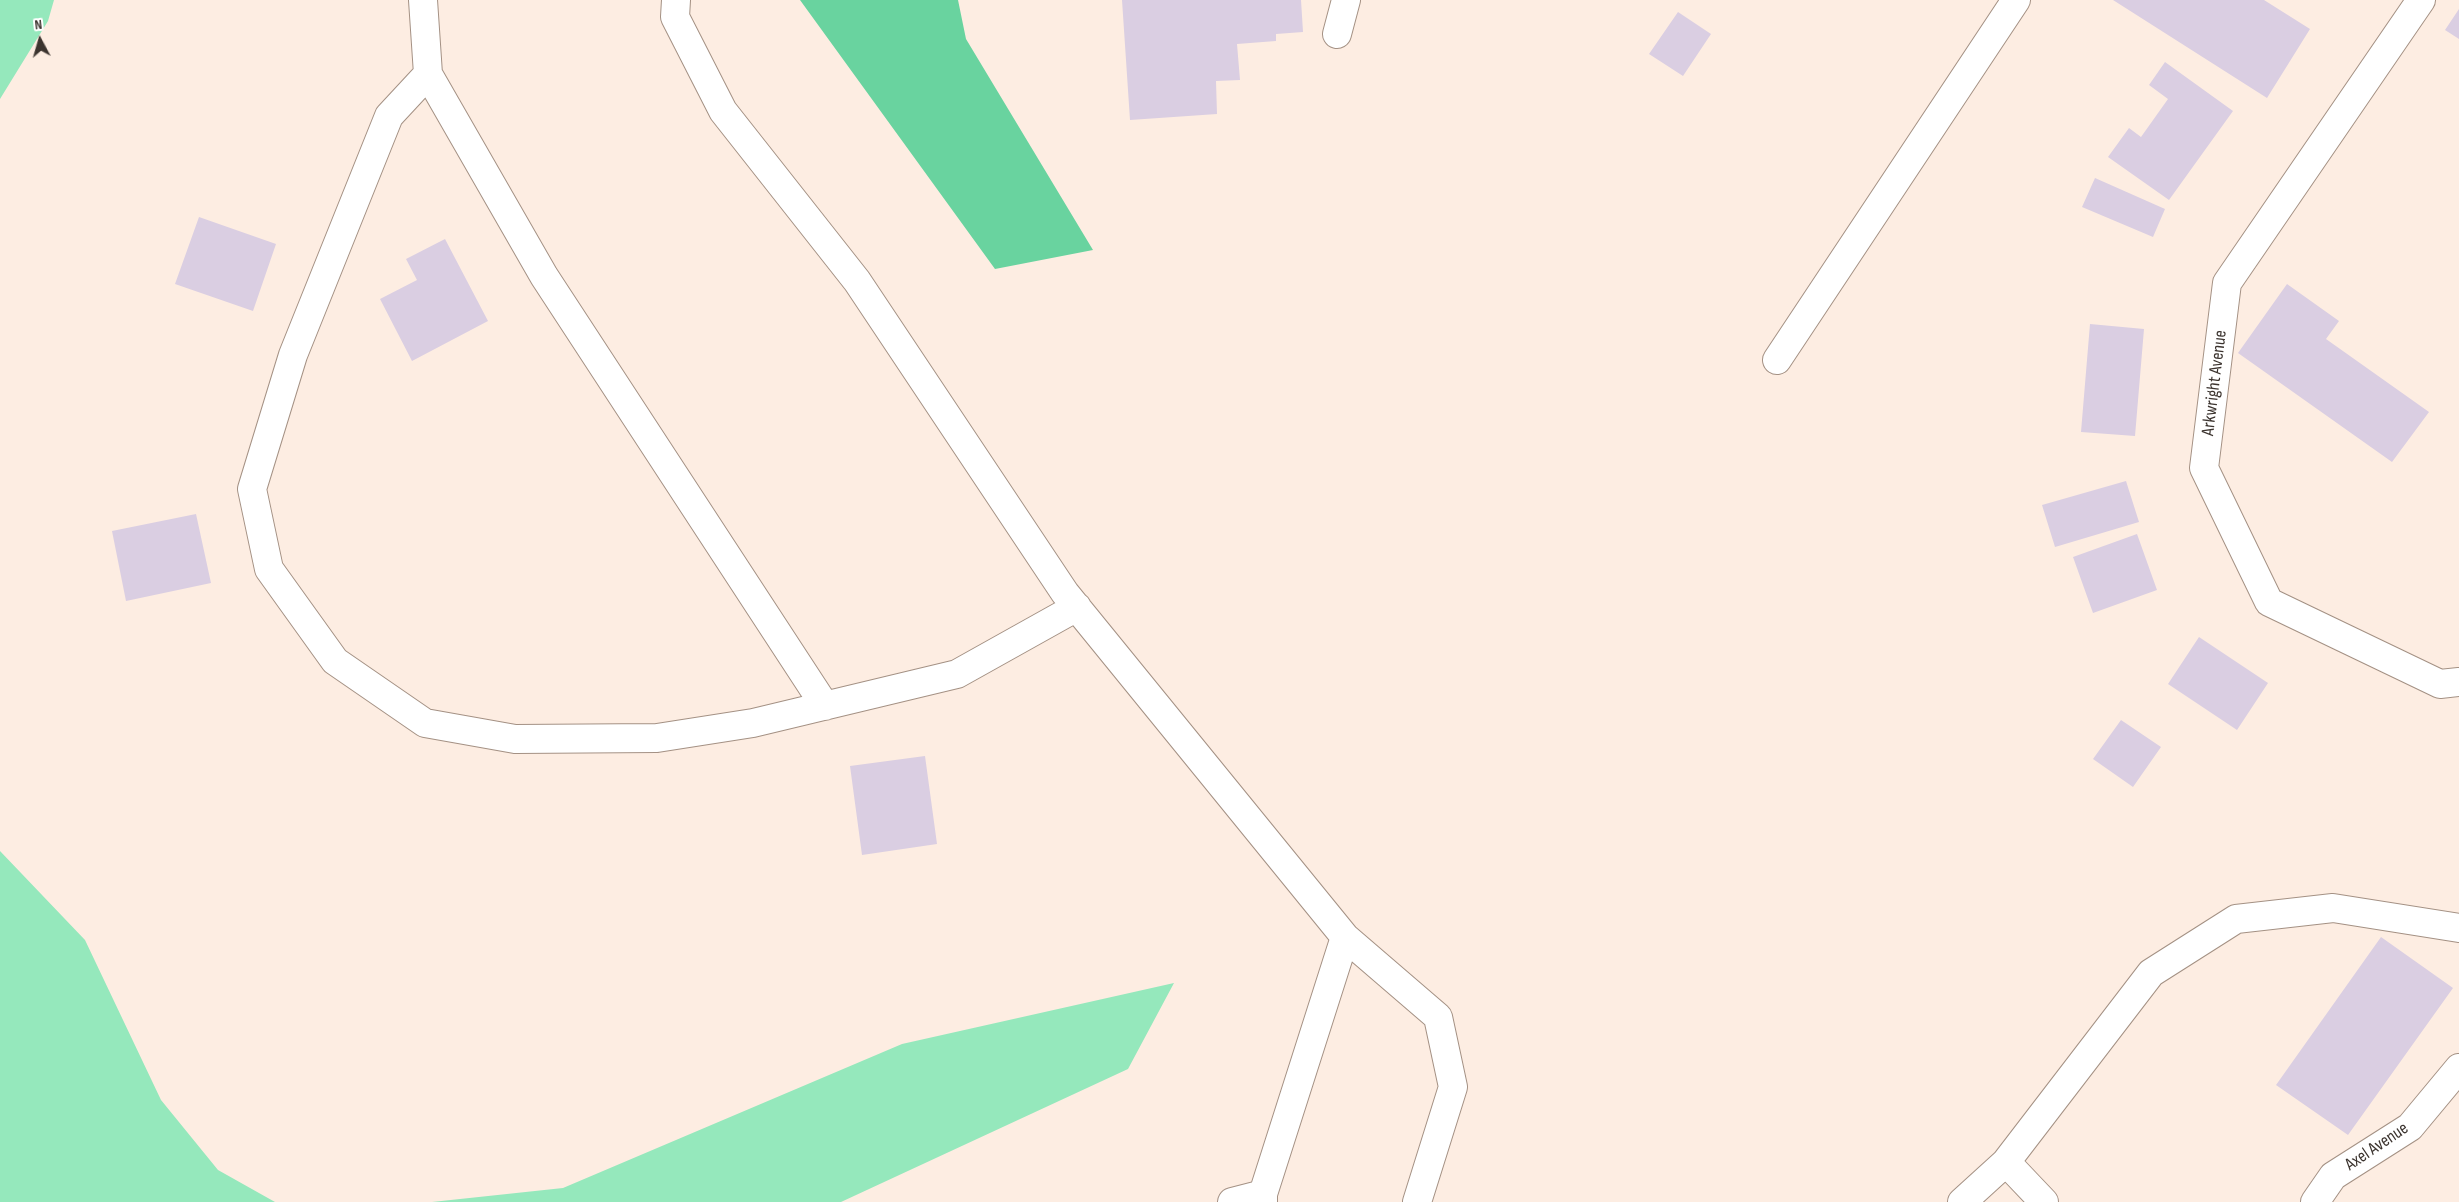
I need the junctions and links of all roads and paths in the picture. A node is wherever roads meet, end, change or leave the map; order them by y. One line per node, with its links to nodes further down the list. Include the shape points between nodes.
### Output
1 (424, 0): 7 (street)
2 (676, 0): 9 (street, via 675,17 724,112 857,282)
3 (1346, 0): 6 (street)
4 (2016, 0): 8 (street)
5 (2421, 0): 10 (street, Arkwright Avenue, via 2227,283 2204,468 2269,602 2440,684)
6 (1336, 34)
7 (428, 74): 11 (street, via 544,276); 11 (street, via 389,116 293,355 252,489 269,569 335,661 424,723 515,739 657,738 753,723)
8 (1777, 360)
9 (1077, 607): 11 (street, via 957,674); 13 (street)
10 (2459, 682)
11 (824, 706)
12 (2459, 928): 15 (street, via 2332,908 2236,919 2151,973)
13 (1344, 936): 16 (street); 18 (street, via 1438,1017 1453,1087)
14 (2459, 1068): 21 (street, Axel Avenue, via 2410,1127 2333,1176)
15 (2006, 1162): 19 (street); 20 (street)
16 (1263, 1198): 17 (street)
17 (1232, 1202)
18 (1417, 1202)
19 (1962, 1202)
20 (2044, 1202)
21 (2315, 1202)

